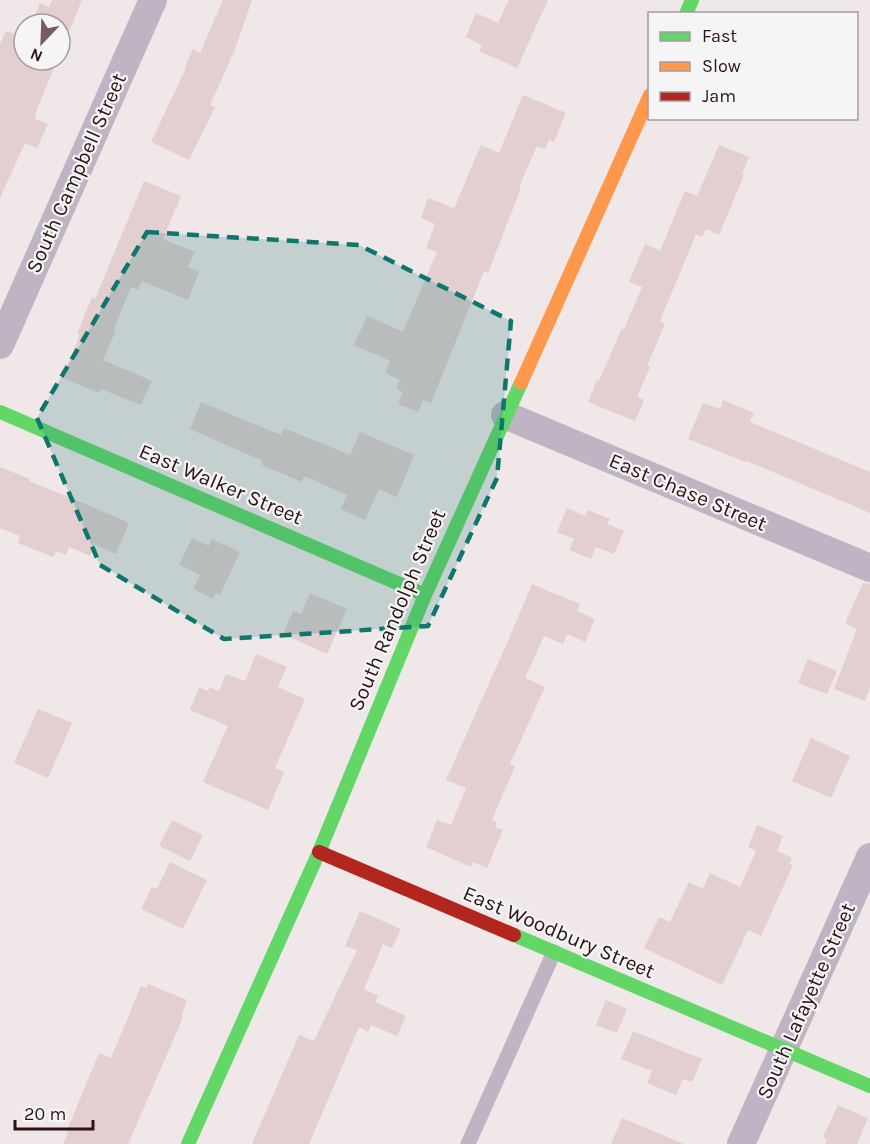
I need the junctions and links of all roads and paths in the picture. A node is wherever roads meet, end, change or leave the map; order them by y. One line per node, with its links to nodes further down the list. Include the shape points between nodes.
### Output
1 (153, 0): 3 (street, South Campbell Street)
2 (648, 99): 5 (street, South Randolph Street)
3 (0, 345)
4 (0, 412): 7 (street, East Walker Street)
5 (505, 415): 6 (street, East Chase Street); 7 (street, South Randolph Street)
6 (870, 568)
7 (425, 595): 8 (street, South Randolph Street)
8 (319, 852): 10 (street, East Woodbury Street); 13 (street, South Randolph Street)
9 (870, 857): 11 (street, South Lafayette Street)
10 (554, 952): 11 (street, East Woodbury Street); 14 (lane)
11 (784, 1049): 12 (street, East Woodbury Street); 15 (street, South Lafayette Street)
12 (870, 1086)
13 (188, 1144)
14 (468, 1144)
15 (741, 1144)

